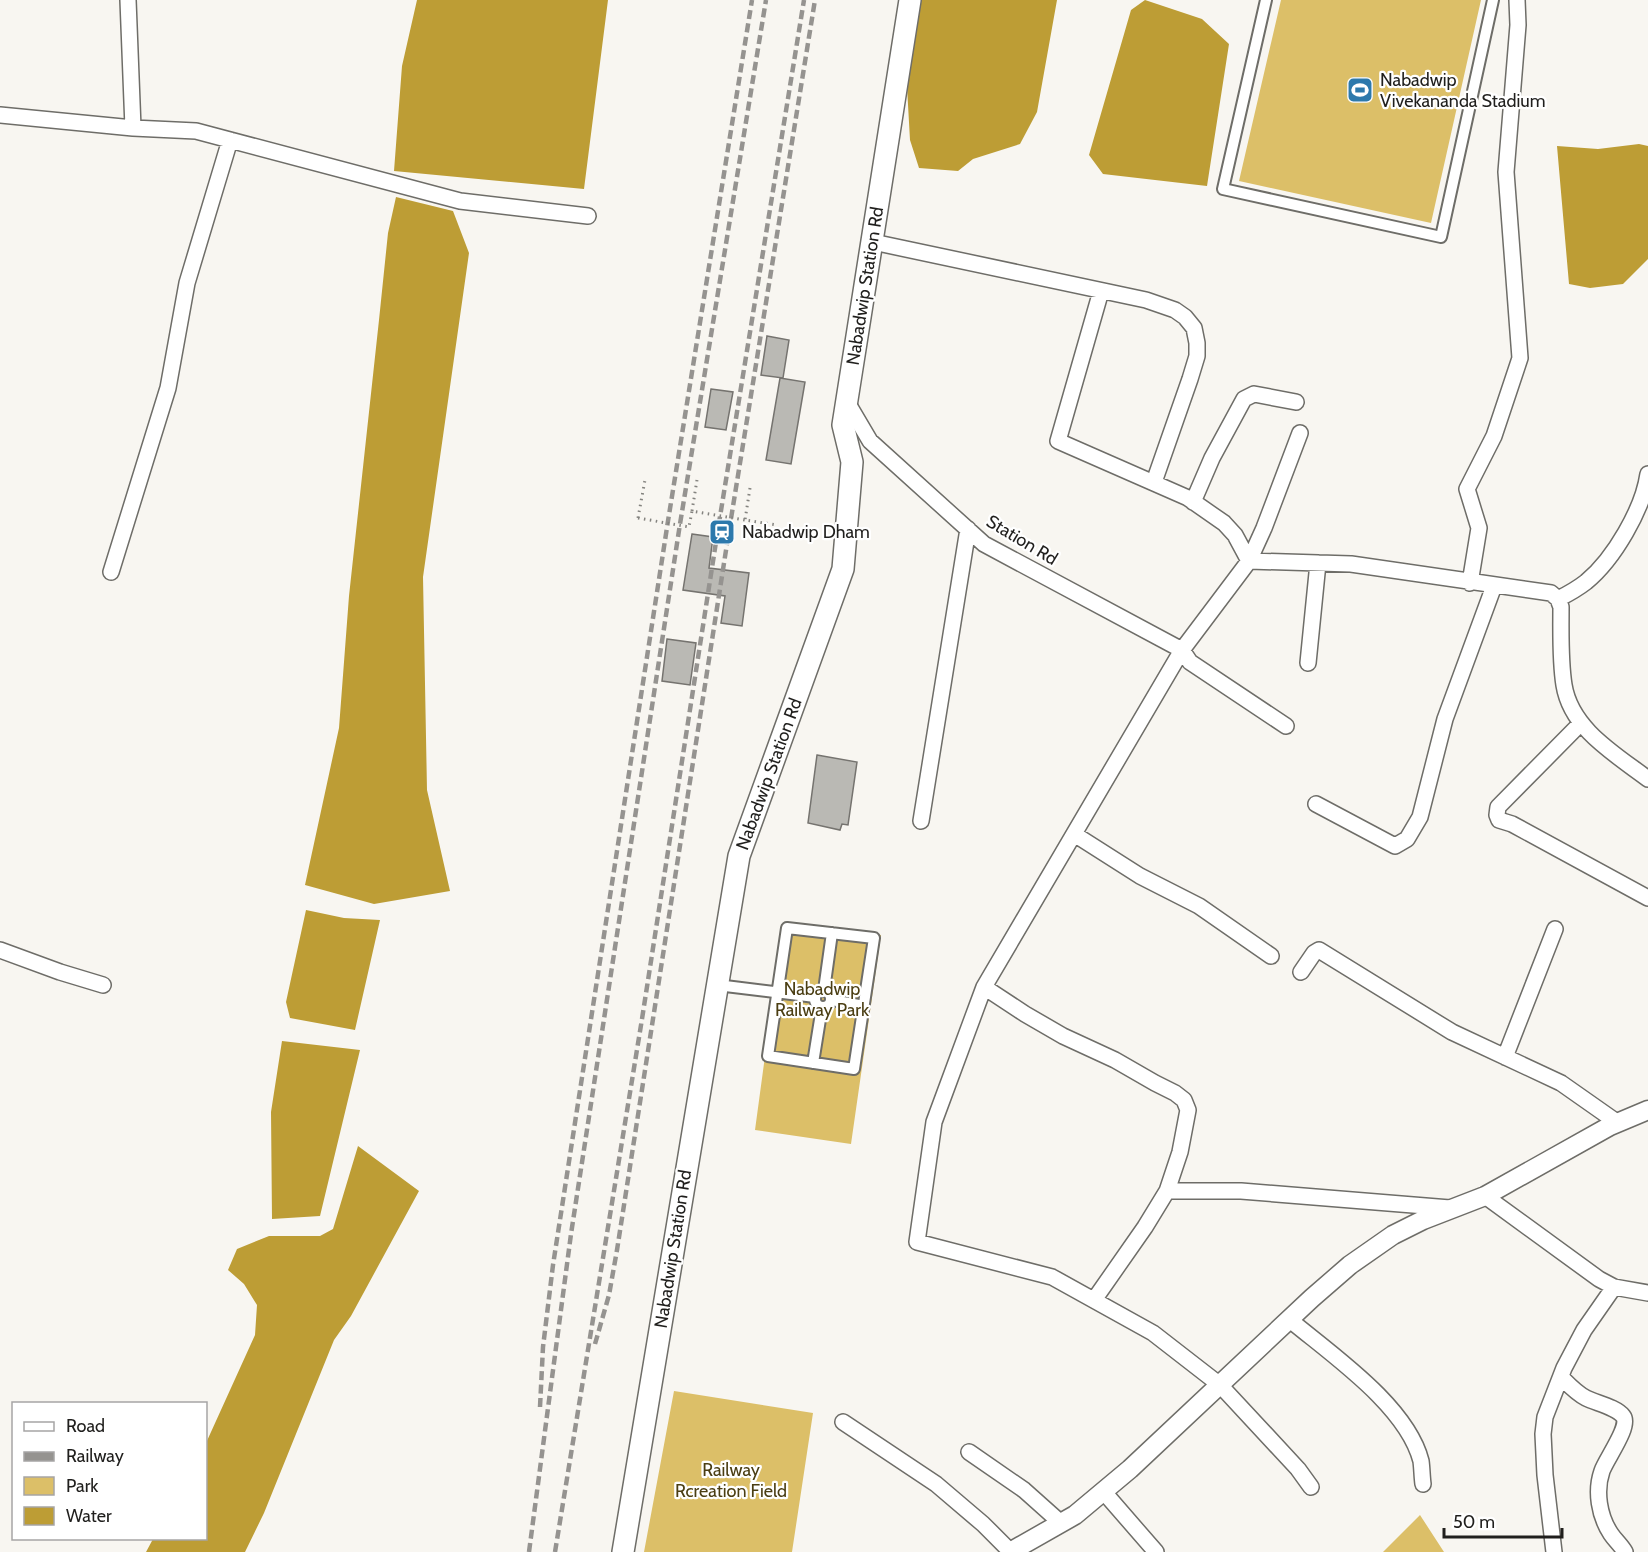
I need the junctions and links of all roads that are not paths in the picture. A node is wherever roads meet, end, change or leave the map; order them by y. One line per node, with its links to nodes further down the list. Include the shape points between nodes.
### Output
1 (128, 0): 7 (street)
2 (910, 0): 10 (main road, Nabadwip Station Rd)
3 (1493, 0): 5 (street, via 1442,237 1223,189)
4 (1517, 0): 22 (street, via 1506,172 1520,357 1494,436 1467,489 1479,528)
5 (1262, 1)
6 (0, 115): 7 (street)
7 (133, 128): 8 (street, via 196,131)
8 (230, 140): 9 (street, via 460,201); 21 (street, via 187,283 168,388)
9 (588, 216)
10 (873, 242): 11 (street); 12 (main road, Nabadwip Station Rd)
11 (1101, 291): 16 (street, via 1058,441); 16 (street, via 1164,306 1185,317 1194,328 1197,356)
12 (847, 402): 18 (street, Station Rd, via 870,441); 39 (main road, Nabadwip Station Rd, via 843,425 852,462 843,569 739,856)
13 (1296, 402): 17 (street, via 1254,394 1244,399)
14 (1300, 433): 19 (street)
15 (1648, 474): 24 (street, via 1639,505 1617,545 1587,580)
16 (1154, 482): 17 (street)
17 (1193, 502): 19 (street, via 1224,523)
18 (968, 529): 25 (street, Station Rd, via 984,544); 31 (street)
19 (1249, 561): 20 (street); 25 (street)
20 (1318, 563): 22 (street, via 1351,564); 26 (street)
21 (111, 572)
22 (1470, 583): 23 (street)
23 (1494, 586): 24 (street, via 1551,593); 30 (street, via 1445,719 1420,817 1407,839 1395,846)
24 (1558, 599): 27 (street, via 1564,686)
25 (1182, 650): 28 (street, Station Rd, via 1190,662); 32 (street)
26 (1308, 663)
27 (1581, 723): 29 (street, via 1608,750); 33 (street, via 1498,807 1497,815 1499,820)
28 (1286, 726)
29 (1647, 775)
30 (1316, 804)
31 (921, 821)
32 (1074, 834): 37 (street, via 1140,876 1199,906); 41 (street)
33 (1648, 898)
34 (1555, 929): 47 (street)
35 (832, 933): 42 (street); 43 (street, via 787,928); 46 (street, via 874,938)
36 (0, 950): 40 (street)
37 (1271, 956)
38 (1301, 972): 47 (street, via 1319,950 1452,1032)
39 (717, 985): 43 (street); 67 (main road, Nabadwip Station Rd)
40 (103, 986)
41 (984, 987): 51 (street, via 1063,1036 1184,1100 1188,1110); 56 (street, via 934,1122 917,1242 1052,1277)
42 (824, 990): 44 (street); 45 (street, via 817,993)
43 (778, 994): 45 (street); 48 (street, via 768,1056)
44 (832, 1000): 45 (street, via 827,1006); 46 (street)
45 (818, 1002): 48 (street)
46 (864, 1006): 48 (street, via 854,1069)
47 (1505, 1057): 50 (street, via 1561,1083)
48 (813, 1063)
49 (1648, 1110): 50 (street)
50 (1618, 1123): 52 (street)
51 (1167, 1191): 53 (street, via 1241,1191); 56 (street)
52 (1485, 1196): 53 (street); 54 (street)
53 (1453, 1209): 57 (street, via 1393,1235 1350,1265)
54 (1614, 1287): 55 (street); 58 (street, via 1584,1330)
55 (1648, 1293)
56 (1094, 1300): 59 (street, via 1154,1333)
57 (1290, 1320): 59 (street); 62 (street, via 1379,1396 1413,1442 1421,1461)
58 (1561, 1377): 69 (street, via 1545,1417 1543,1434); 70 (street, via 1583,1396 1615,1410 1626,1422 1599,1483 1603,1521)
59 (1220, 1385): 63 (street); 64 (street)
60 (843, 1422): 66 (street, via 936,1484)
61 (969, 1452): 65 (street, via 1024,1490)
62 (1423, 1484)
63 (1311, 1487)
64 (1103, 1491): 65 (street); 68 (street)
65 (1061, 1523): 66 (street)
66 (1020, 1550)
67 (623, 1552)
68 (1156, 1552)
69 (1554, 1552)
70 (1625, 1552)

